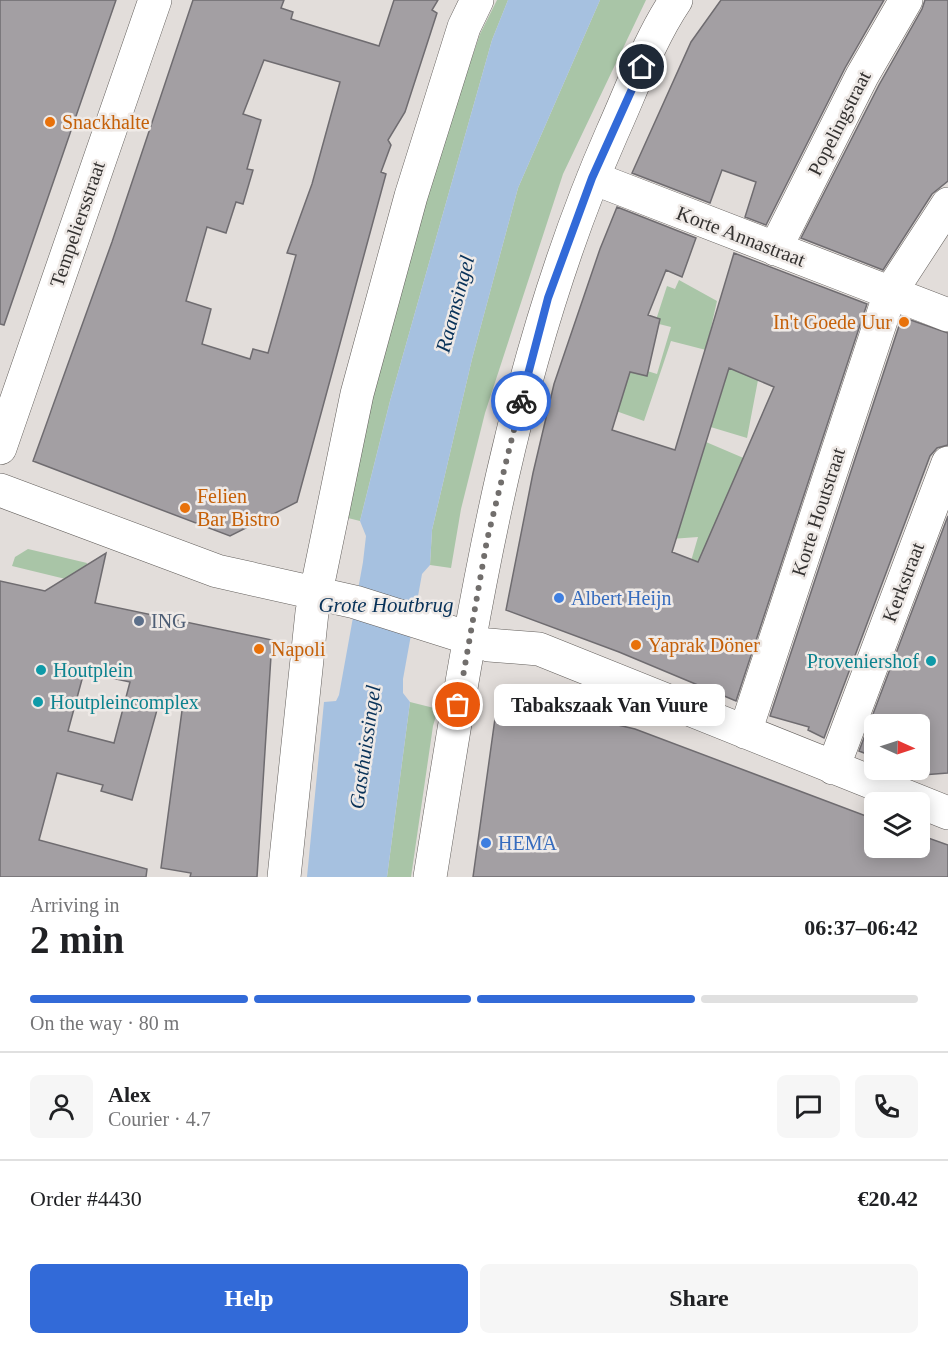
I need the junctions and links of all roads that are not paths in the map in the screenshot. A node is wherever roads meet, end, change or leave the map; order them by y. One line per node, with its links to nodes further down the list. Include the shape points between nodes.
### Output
1 (155, 0): 10 (street, Tempeliersstraat)
2 (477, 0): 13 (street, via 464,27 405,218 357,394)
3 (676, 0): 5 (street)
4 (906, 0): 7 (street, Popelingstraat, via 862,76)
5 (592, 178): 7 (street, Korte Annastraat); 14 (street, via 548,298 494,506)
6 (948, 204): 8 (street, Korte Houtstraat)
7 (775, 249): 8 (street, Korte Annastraat)
8 (890, 293): 9 (street, Korte Annastraat); 15 (street, Korte Houtstraat)
9 (948, 315)
10 (0, 448)
11 (948, 463): 16 (street, Kerkstraat)
12 (0, 490): 13 (street, via 217,571)
13 (315, 593): 14 (street, via 415,618); 22 (street)
14 (479, 641): 15 (street, via 539,649); 23 (street)
15 (745, 732): 16 (street)
16 (833, 768): 17 (street)
17 (896, 792)
18 (948, 794): 19 (street)
19 (930, 796)
20 (930, 806): 21 (street)
21 (948, 813)
22 (284, 877)
23 (430, 877)

